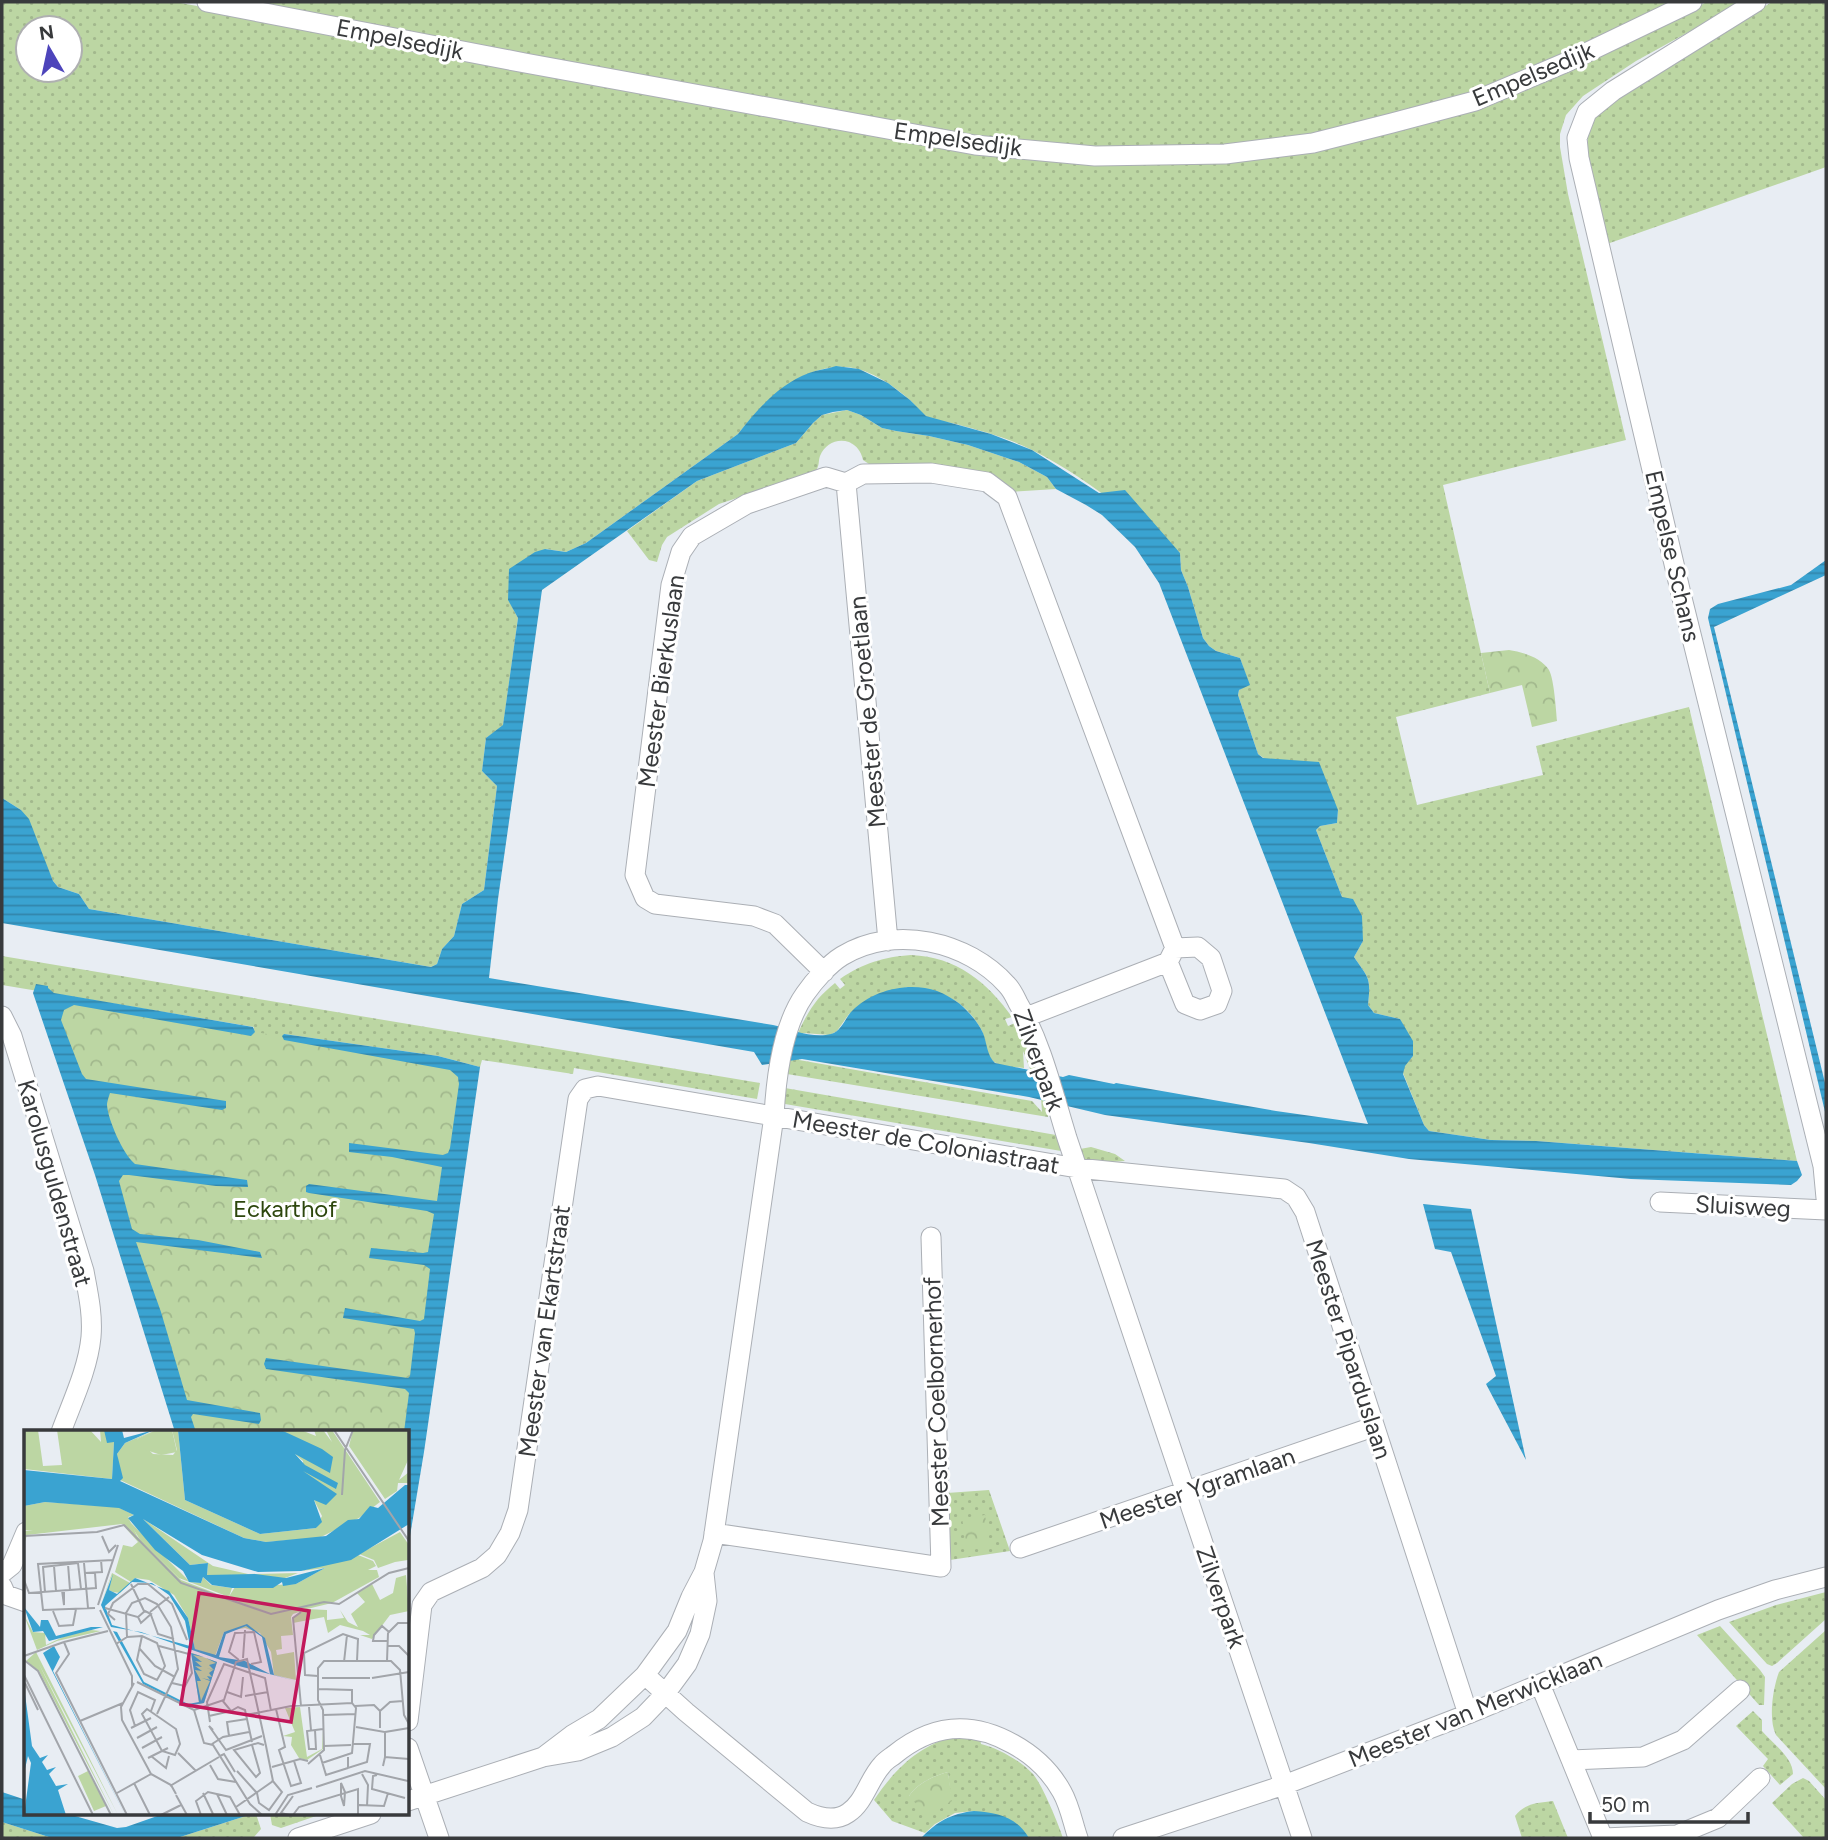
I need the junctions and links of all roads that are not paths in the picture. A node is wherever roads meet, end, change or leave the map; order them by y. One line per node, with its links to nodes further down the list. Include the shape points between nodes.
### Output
1 (207, 2): 2 (street, Empelsedijk, via 962,142 1095,156 1225,154 1313,143 1379,126 1475,101)
2 (1692, 2)
3 (1756, 2): 11 (street, Empelse Schans, via 1613,91 1587,112 1577,138)
4 (846, 483): 5 (street, Meester de Groetlaan); 6 (street, Meester Bierkuslaan, via 826,477 747,504 692,536 681,552 671,585 635,875 646,898 655,904 754,916 775,924); 8 (street, Meester Bierkuslaan, via 863,474 931,473 987,482 1007,497 1171,956)
5 (888, 941): 6 (street, Zilverpark, via 841,956); 8 (street, Zilverpark, via 923,940 981,960 1009,986)
6 (824, 972): 9 (street, Zilverpark, via 804,994 788,1026)
7 (2, 1016): 16 (street, Karolusguldenstraat, via 84,1271 91,1307 85,1365)
8 (1026, 1017): 10 (street, Zilverpark)
9 (774, 1116): 10 (street, Meester de Coloniastraat); 18 (street, Zilverpark); 30 (street, Meester van Ekartstraat, via 598,1086 585,1089 578,1100 518,1510 497,1555 482,1568 431,1592 422,1605)
10 (1077, 1168): 15 (street, Meester Piparduslaan, via 1284,1189 1296,1197 1305,1212); 17 (street, Zilverpark)
11 (1826, 1198)
12 (1660, 1202): 13 (street, Sluisweg)
13 (1826, 1210)
14 (931, 1237): 18 (street, Meester Coelbornerhof, via 941,1567)
15 (1373, 1427): 17 (street, Meester Ygramlaan); 31 (street, Meester Piparduslaan)
16 (62, 1430)
17 (1186, 1492): 20 (street, Meester Ygramlaan); 36 (street, Zilverpark)
18 (714, 1533): 21 (street, Zilverpark)
19 (24, 1537): 22 (street, via 12,1565)
20 (1020, 1548)
21 (704, 1572): 26 (street, Zilverpark, via 677,1631); 29 (street, Zilverpark, via 707,1601 700,1634 687,1664)
22 (2, 1573)
23 (1826, 1577): 27 (street, Meester van Merwicklaan, via 1718,1609)
24 (3, 1597): 25 (street)
25 (24, 1602)
26 (645, 1675): 29 (street); 32 (street, Zilverpark, via 598,1719)
27 (1540, 1684): 31 (street, Meester van Merwicklaan); 34 (street)
28 (1740, 1690): 34 (street, via 1683,1740 1643,1757)
29 (665, 1694): 32 (street, Zilverpark, via 643,1717 612,1737 578,1751); 39 (street, via 807,1812)
30 (410, 1704)
31 (1468, 1714): 36 (street, Meester van Merwicklaan)
32 (543, 1757): 37 (street, Zilverpark)
33 (410, 1760): 37 (street)
34 (1571, 1760): 45 (street)
35 (1760, 1777): 45 (street, via 1717,1818 1677,1835)
36 (1284, 1785): 43 (street, Meester van Merwicklaan); 44 (street, Zilverpark)
37 (416, 1798): 41 (street)
38 (368, 1815): 40 (street)
39 (833, 1828): 42 (street, via 858,1802 881,1765 906,1745 928,1734 976,1729 1027,1752 1045,1768 1063,1793)
40 (298, 1838)
41 (439, 1838)
42 (1077, 1838)
43 (1123, 1838)
44 (1302, 1838)
45 (1603, 1838)

